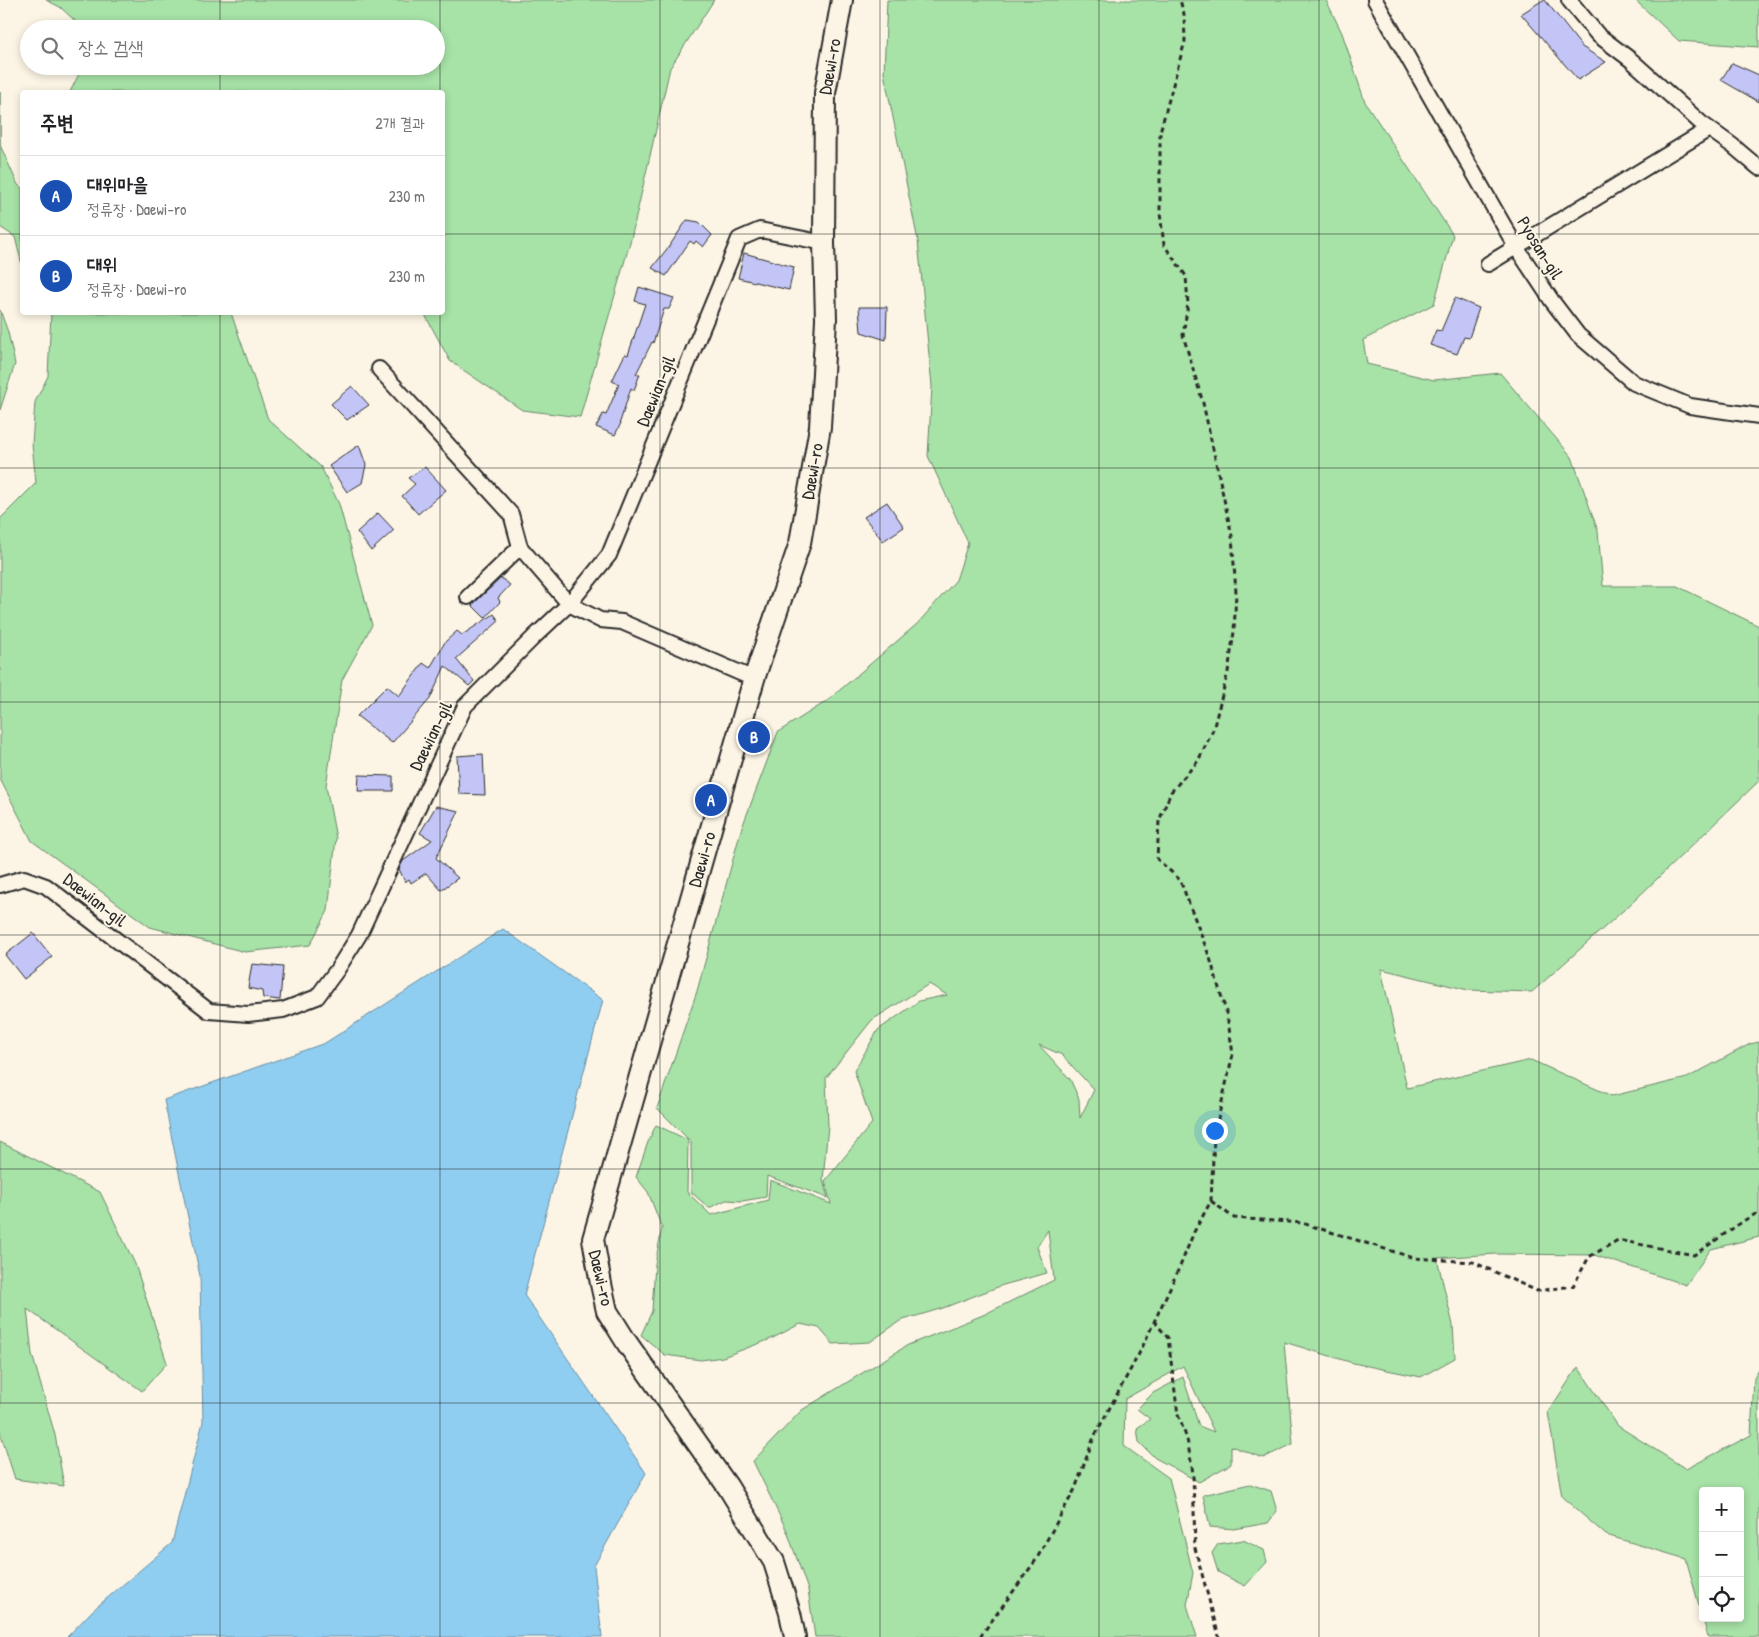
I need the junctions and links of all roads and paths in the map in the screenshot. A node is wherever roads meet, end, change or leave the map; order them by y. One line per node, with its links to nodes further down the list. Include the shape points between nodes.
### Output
1 (842, 0): 7 (main road, Daewi-ro, via 825,93)
2 (1180, 0): 17 (path, via 1186,40 1160,132 1160,213 1164,245 1186,276 1188,304 1183,335 1203,403 1232,536 1236,593 1228,672 1214,730 1198,761 1171,792 1159,821 1157,859 1180,880 1210,958 1227,1015 1233,1054 1214,1136)
3 (1375, 0): 8 (street, Pyosan-gil)
4 (1568, 0): 5 (street, via 1598,35 1632,60)
5 (1709, 129): 6 (street); 8 (street)
6 (1759, 168)
7 (824, 242): 14 (street, Daewian-gil, via 760,230 739,239 609,555); 15 (main road, Daewi-ro, via 826,319 820,427 800,543)
8 (1516, 247): 9 (street); 11 (street, Pyosan-gil, via 1578,335 1634,383 1690,406)
9 (1488, 264)
10 (379, 369): 12 (street, via 511,514)
11 (1759, 416)
12 (520, 547): 13 (street); 14 (street)
13 (468, 597)
14 (569, 604): 15 (street, via 600,620 622,622); 16 (street, Daewian-gil, via 465,706 359,935 317,997 283,1010 248,1014 208,1011 46,886 24,878)
15 (754, 679): 20 (main road, Daewi-ro, via 592,1239 607,1311 728,1486 774,1562)
16 (0, 885)
17 (1211, 1201): 18 (path, via 1234,1218 1302,1223 1414,1258 1473,1262 1537,1291 1573,1286 1589,1257 1618,1240 1694,1255); 19 (path)
18 (1759, 1212)
19 (1154, 1321): 21 (path, via 1094,1437 1075,1489 1036,1560); 22 (path, via 1168,1338 1178,1415 1187,1439 1193,1473 1195,1548)
20 (795, 1637)
21 (980, 1637)
22 (1219, 1637)

